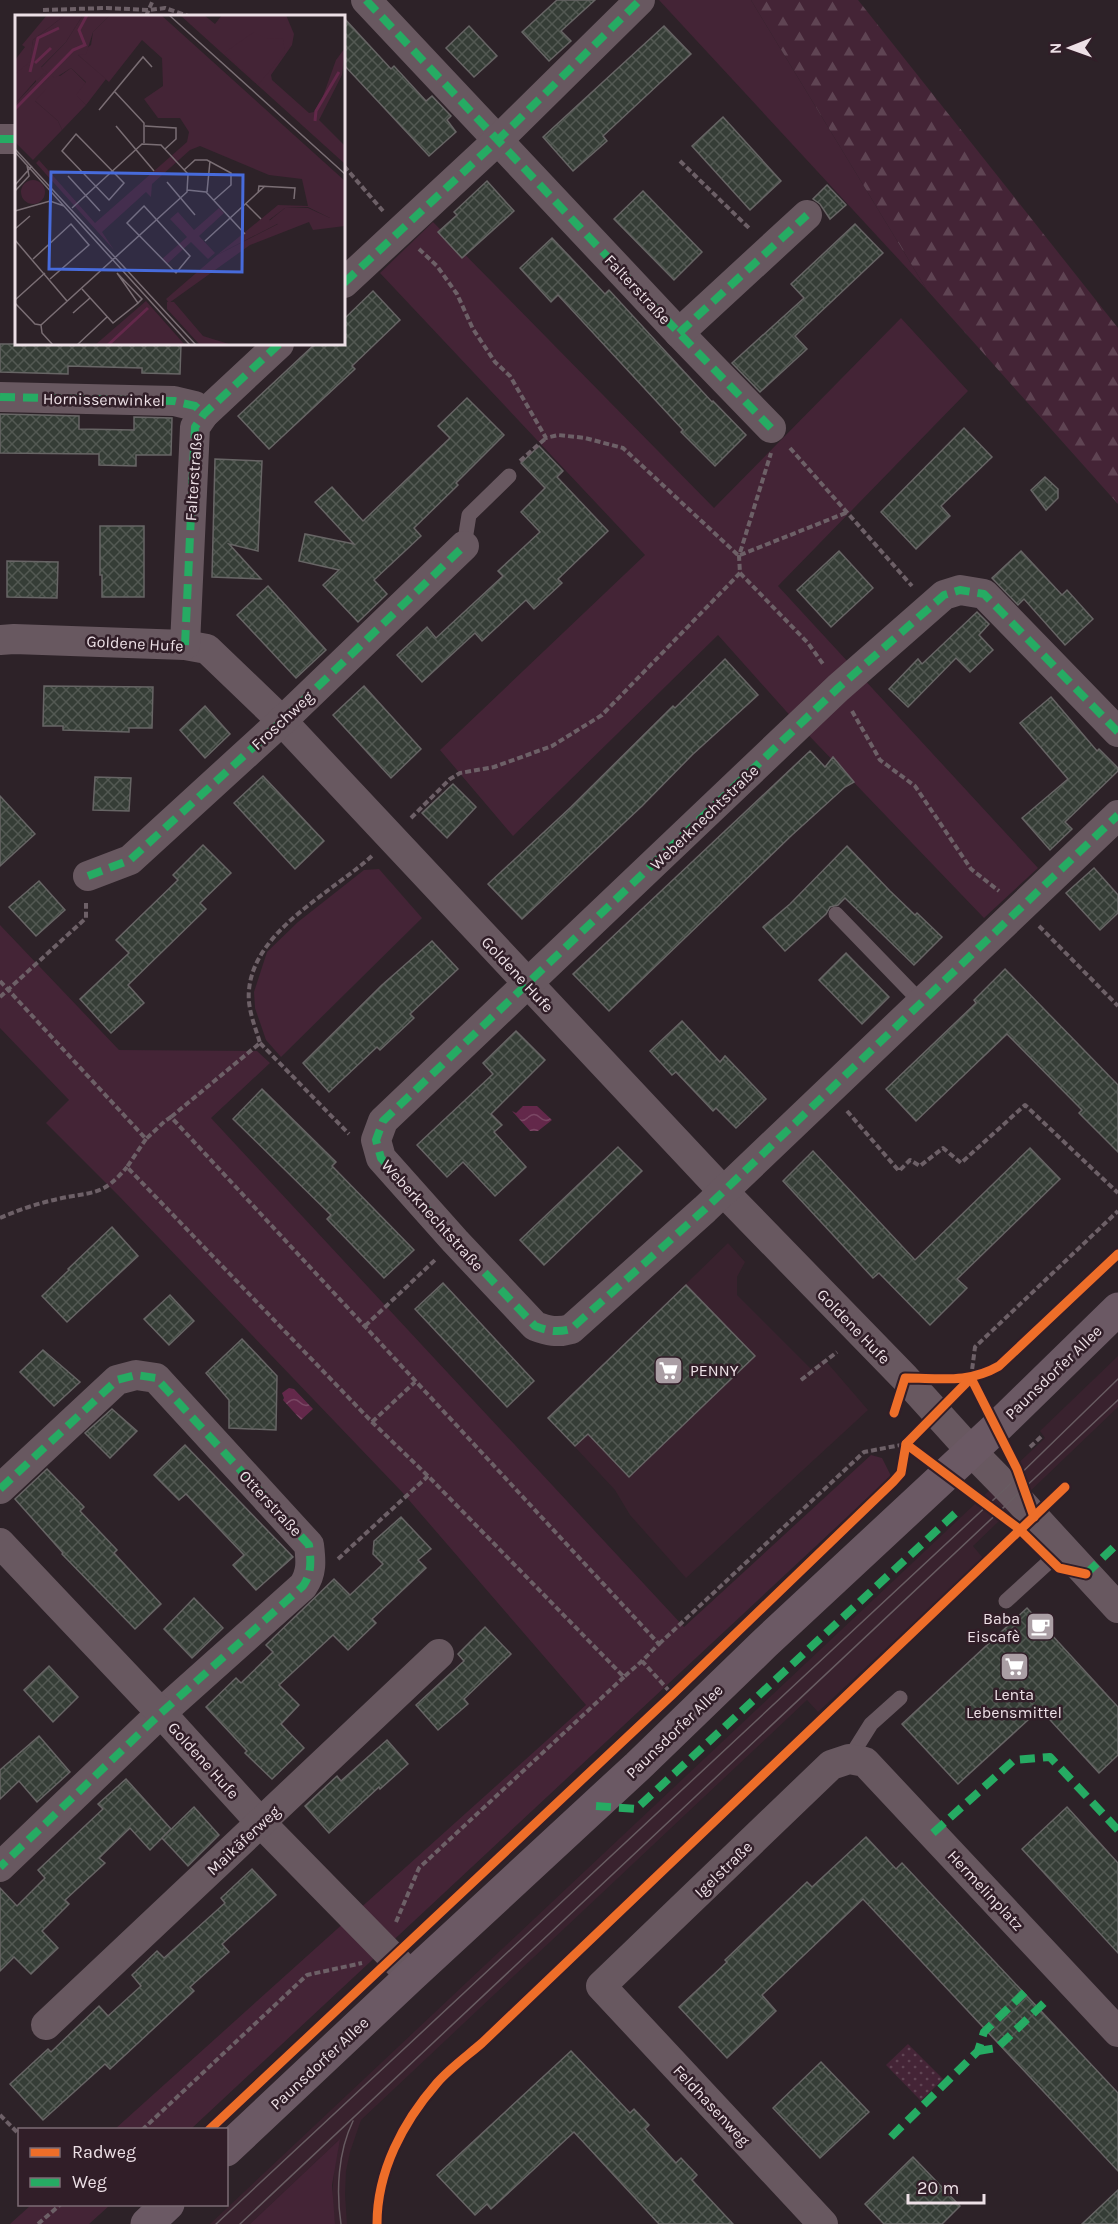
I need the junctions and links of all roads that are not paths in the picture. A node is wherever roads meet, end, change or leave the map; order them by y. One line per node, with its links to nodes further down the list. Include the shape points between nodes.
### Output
1 (366, 0): 3 (street, Falterstraße)
2 (640, 0): 3 (street)
3 (498, 140): 5 (street); 6 (street, Falterstraße)
4 (807, 215): 6 (street, Falterstraße)
5 (345, 282)
6 (679, 333): 10 (street, Falterstraße)
7 (278, 345): 9 (street, Falterstraße)
8 (0, 397): 9 (street, Hornissenwinkel, via 174,401 195,406)
9 (204, 414): 14 (street, Falterstraße, via 195,427 193,447)
10 (774, 431)
11 (509, 476): 12 (lane, via 469,515)
12 (464, 546): 15 (street, Froschweg)
13 (0, 640): 14 (street, Goldene Hufe)
14 (185, 645): 15 (street, Goldene Hufe, via 207,649)
15 (282, 721): 18 (street, Froschweg, via 129,860); 20 (street, Goldene Hufe)
16 (1118, 732): 20 (street, Weberknechtstraße, via 984,594 960,590 944,595 838,688)
17 (1118, 815): 21 (street, Weberknechtstraße)
18 (88, 876)
19 (836, 914): 21 (lane)
20 (528, 985): 22 (street, Goldene Hufe); 22 (street, Weberknechtstraße, via 383,1121 376,1140 381,1158 535,1326 549,1332 572,1329)
21 (922, 1004): 22 (street, Weberknechtstraße)
22 (723, 1191): 24 (street, Goldene Hufe, via 905,1378)
23 (1118, 1309): 24 (main road, Paunsdorfer Allee)
24 (970, 1451): 27 (street, Goldene Hufe); 36 (main road, Paunsdorfer Allee, via 639,1766)
25 (0, 1490): 32 (street, Otterstraße, via 117,1380 136,1375 156,1378 309,1545 311,1568 303,1586)
26 (0, 1543): 32 (street, Goldene Hufe)
27 (1057, 1554): 28 (lane); 29 (street, Goldene Hufe)
28 (1006, 1601)
29 (1118, 1608)
30 (439, 1654): 34 (street, Maikäferweg)
31 (900, 1698): 33 (lane, via 871,1724)
32 (161, 1713): 34 (street, Goldene Hufe); 35 (street)
33 (849, 1759): 37 (street, Igelstraße, via 831,1765); 39 (street, Hermelinplatz, via 865,1762)
34 (261, 1823): 36 (street, Goldene Hufe); 38 (street, Maikäferweg)
35 (0, 1867)
36 (402, 1966): 40 (main road, Paunsdorfer Allee)
37 (601, 1986): 43 (street, Feldhasenweg)
38 (45, 2025)
39 (1118, 2032)
40 (228, 2148)
41 (167, 2206): 42 (main road)
42 (147, 2224)
43 (823, 2224)

